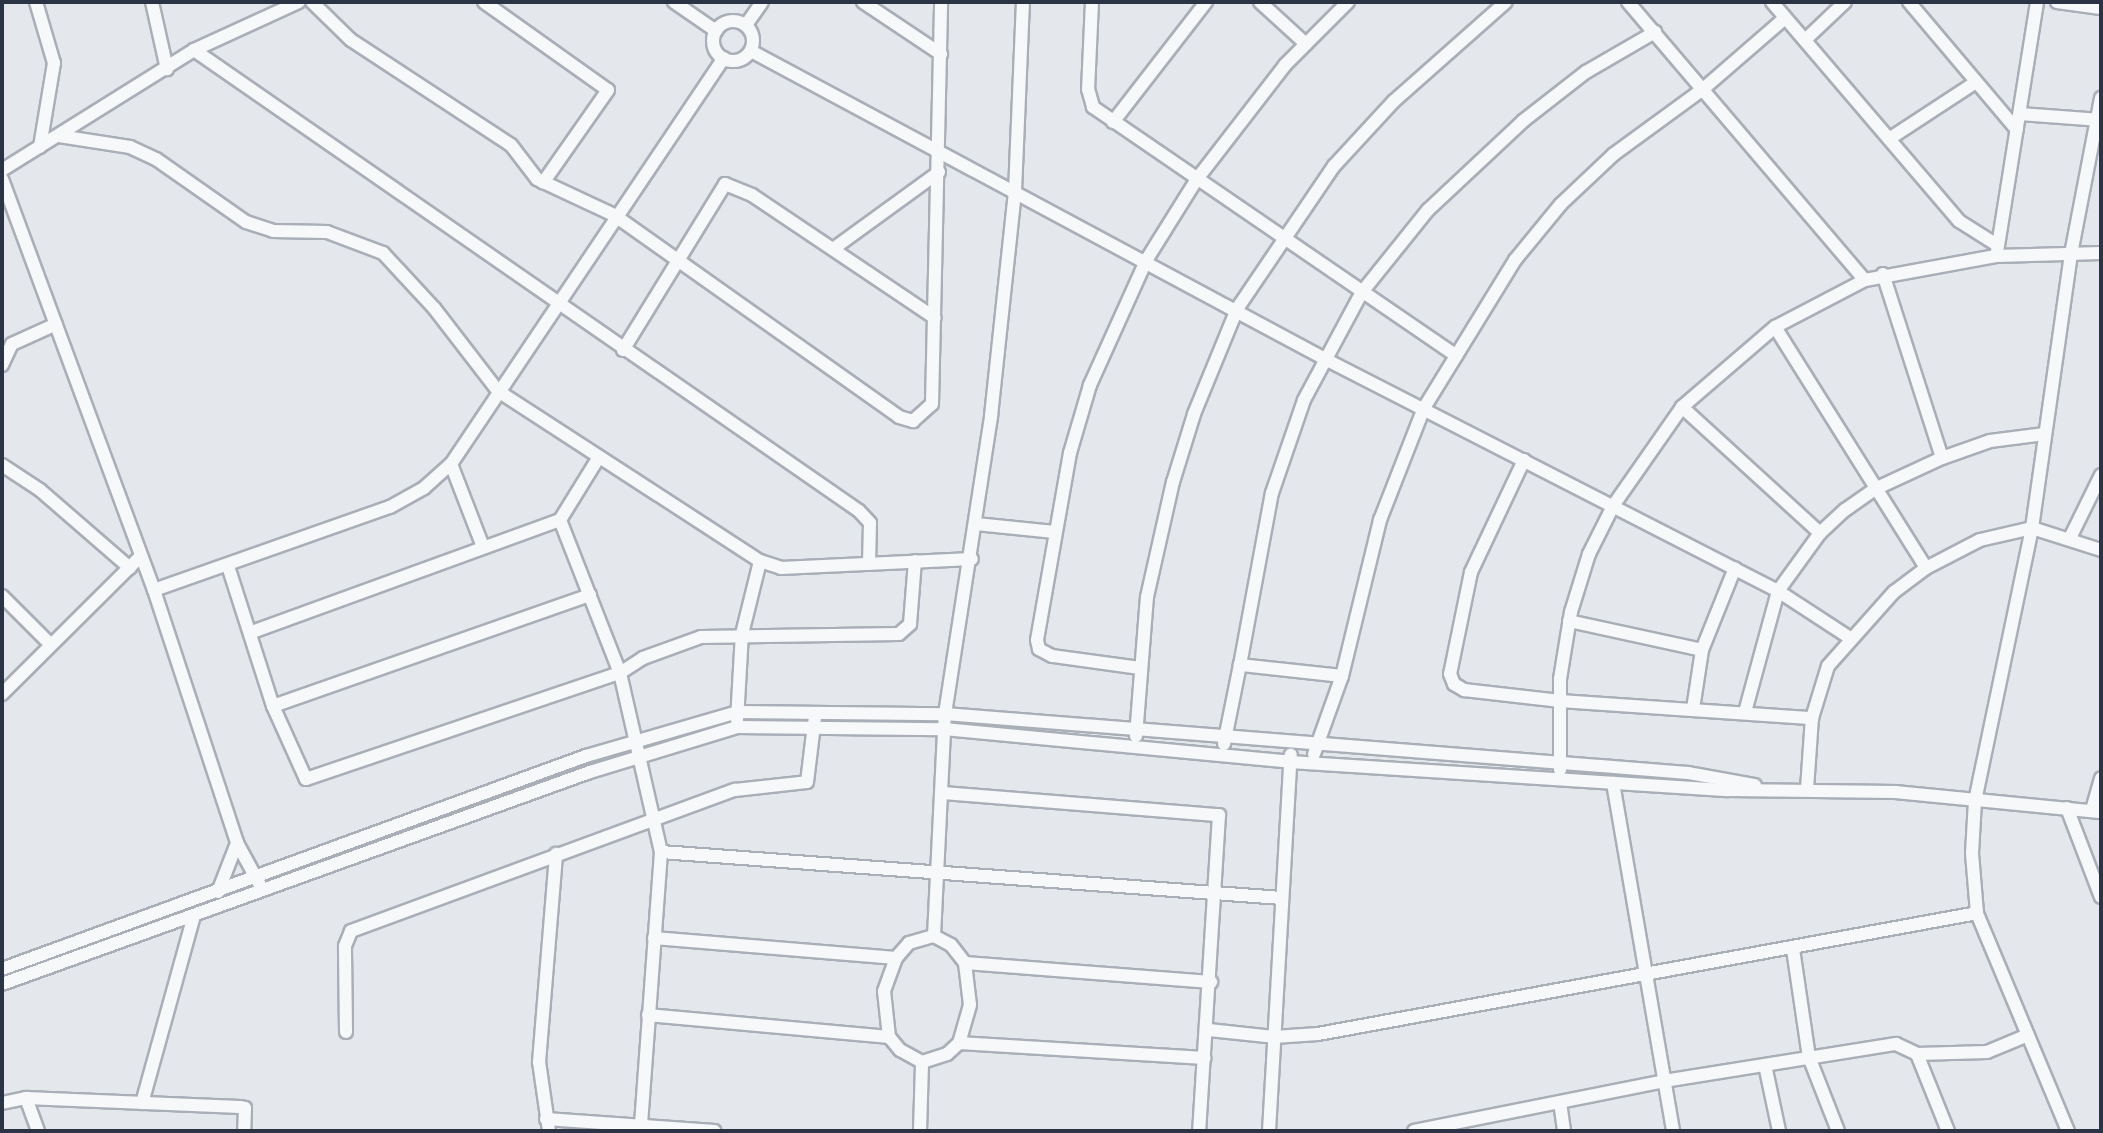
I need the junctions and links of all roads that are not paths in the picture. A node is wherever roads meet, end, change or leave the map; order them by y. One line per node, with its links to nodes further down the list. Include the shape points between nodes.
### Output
1 (36, 2): 43 (street, via 54,63)
2 (152, 2): 33 (street)
3 (299, 2): 29 (street)
4 (312, 2): 49 (street, via 351,40 511,145)
5 (484, 2): 49 (street, via 608,90)
6 (674, 2): 25 (street)
7 (762, 2): 24 (street)
8 (863, 2): 31 (street)
9 (941, 2): 31 (street)
10 (1023, 2): 50 (street)
11 (1092, 2): 39 (street, via 1089,98)
12 (1206, 2): 39 (street)
13 (1260, 2): 28 (street)
14 (1348, 2): 28 (street)
15 (1506, 2): 52 (street, via 1394,101 1334,166)
16 (1628, 2): 26 (street)
17 (1772, 2): 23 (street)
18 (1845, 2): 27 (street)
19 (1909, 2): 34 (street)
20 (2037, 2): 37 (street)
21 (2057, 2): 22 (street)
22 (2101, 8)
23 (1785, 18): 27 (street); 35 (street)
24 (746, 25): 25 (street, via 733,21); 30 (street, via 754,40)
25 (716, 31): 32 (street, via 714,43)
26 (1655, 32): 35 (street); 61 (street, via 1586,72 1512,131 1419,220)
27 (1805, 40): 42 (street)
28 (1306, 44): 48 (street)
29 (194, 50): 33 (street); 62 (street)
30 (751, 51): 32 (street, via 742,59); 44 (street)
31 (941, 54): 44 (street)
32 (724, 58): 51 (street)
33 (167, 69): 41 (street)
34 (1976, 82): 40 (street); 42 (street)
35 (1703, 89): 60 (street); 69 (street, via 1614,154 1561,204 1515,260)
36 (2101, 98): 38 (street)
37 (2020, 114): 38 (street); 40 (street)
38 (2099, 120): 56 (street)
39 (1113, 122): 48 (street)
40 (2017, 130): 54 (street)
41 (59, 136): 43 (street); 72 (street, via 130,147 260,226 327,232 383,253 426,298)
42 (1889, 139): 54 (street, via 1959,221)
43 (40, 147): 45 (street)
44 (939, 152): 46 (street); 50 (street)
45 (2, 170)
46 (939, 172): 53 (street); 64 (street)
47 (2, 179): 65 (street)
48 (1197, 179): 52 (street); 57 (street)
49 (543, 183): 51 (street)
50 (1015, 192): 57 (street); 85 (street)
51 (614, 215): 58 (street); 62 (street)
52 (1284, 236): 61 (street); 63 (street)
53 (833, 249): 58 (street, via 752,195 725,184); 64 (street)
54 (1997, 251): 56 (street); 59 (street)
55 (2101, 253): 56 (street)
56 (2071, 254): 75 (street)
57 (1147, 259): 63 (street); 87 (street, via 1090,385)
58 (678, 260): 64 (street, via 899,417 913,421 932,404); 68 (street)
59 (1883, 274): 60 (street); 76 (street)
60 (1865, 280): 66 (street)
61 (1362, 292): 69 (street); 70 (street)
62 (555, 304): 68 (street); 72 (street)
63 (1237, 309): 70 (street); 112 (street, via 1173,482 1147,597)
64 (935, 318)
65 (56, 324): 67 (street); 92 (street)
66 (1775, 327): 73 (street); 82 (street)
67 (7, 342): 71 (street)
68 (623, 350): 96 (street, via 859,511 870,523)
69 (1456, 356): 74 (street)
70 (1325, 359): 74 (street); 111 (street, via 1288,441 1272,493)
71 (2, 365)
72 (498, 391): 77 (street); 79 (street)
73 (1682, 407): 83 (street); 88 (street)
74 (1424, 408): 78 (street); 114 (street, via 1380,520)
75 (2045, 434): 76 (street, via 1990,441); 86 (street)
76 (1942, 458): 82 (street)
77 (597, 460): 84 (street); 94 (street)
78 (1524, 460): 83 (street); 116 (street, via 1471,572 1450,674 1464,690)
79 (451, 464): 90 (street); 97 (street, via 424,488 390,507)
80 (2, 465): 98 (street, via 40,490)
81 (2101, 475): 89 (street)
82 (1877, 488): 88 (street); 100 (street)
83 (1613, 506): 99 (street); 105 (street, via 1589,554)
84 (560, 520): 90 (street); 103 (street)
85 (976, 524): 87 (street); 93 (street)
86 (2032, 528): 89 (street); 100 (street, via 1980,540); 154 (street)
87 (1055, 532): 112 (street, via 1039,649 1052,656)
88 (1820, 533): 102 (street)
89 (2070, 538): 91 (street)
90 (483, 547): 106 (street)
91 (2101, 550)
92 (140, 557): 98 (street); 101 (street)
93 (972, 559): 95 (street); 122 (street)
94 (760, 561): 96 (street, via 781,568); 107 (street)
95 (915, 561): 96 (street); 107 (street, via 910,624 899,634)
96 (869, 564)
97 (228, 566): 101 (street); 106 (street)
98 (130, 568): 109 (street)
99 (1735, 568): 102 (street); 110 (street)
100 (1926, 568): 108 (street)
101 (154, 590): 159 (street)
102 (1778, 591): 108 (street); 121 (street)
103 (590, 595): 113 (street); 117 (street)
104 (2, 596): 109 (street)
105 (1569, 621): 110 (street); 116 (street)
106 (252, 632): 117 (street)
107 (742, 634): 113 (street, via 701,637 643,658); 120 (street)
108 (1850, 638): 123 (street, via 1828,666)
109 (51, 645): 115 (street)
110 (1702, 650): 118 (street)
111 (1240, 665): 114 (street); 130 (street)
112 (1140, 668): 128 (street)
113 (620, 673): 117 (street, via 312,779 300,774); 131 (street)
114 (1342, 676): 133 (street)
115 (2, 694)
116 (1560, 701): 118 (street); 141 (street)
117 (273, 706)
118 (1693, 709): 121 (street)
119 (815, 710): 120 (street); 122 (street); 125 (street)
120 (737, 712): 126 (street); 131 (street)
121 (1745, 712): 123 (street)
122 (945, 714): 124 (street); 127 (street)
123 (1812, 718): 151 (street)
124 (1046, 723): 128 (street); 129 (street)
125 (815, 724): 126 (street); 127 (street); 157 (street, via 807,782 752,785)
126 (737, 727): 135 (street)
127 (944, 729): 129 (street); 152 (street)
128 (1136, 731): 130 (street); 134 (street)
129 (1044, 739): 134 (street)
130 (1225, 739): 132 (street); 137 (street)
131 (638, 740): 135 (street); 148 (street)
132 (1291, 745): 133 (street); 139 (street)
133 (1317, 746): 136 (street); 140 (street)
134 (1135, 748): 137 (street)
135 (641, 755): 153 (street); 157 (street)
136 (1428, 755): 138 (street); 142 (street)
137 (1222, 756): 139 (street)
138 (1501, 760): 141 (street); 144 (street)
139 (1290, 762): 140 (street); 167 (street)
140 (1310, 763): 142 (street)
141 (1560, 764): 143 (street); 146 (street)
142 (1426, 771): 144 (street)
143 (1653, 771): 149 (street); 150 (street, via 1729,777)
144 (1500, 776): 146 (street)
145 (2101, 778): 156 (street)
146 (1560, 780): 147 (street)
147 (1613, 783): 149 (street); 179 (street)
148 (507, 785): 153 (street); 158 (street)
149 (1652, 785): 150 (street)
150 (1758, 786): 151 (street)
151 (1807, 789): 154 (street)
152 (943, 793): 162 (street); 165 (street, via 1211,812 1222,822)
153 (513, 799): 158 (street)
154 (1975, 801): 155 (street); 168 (street)
155 (2067, 808): 156 (street); 166 (street)
156 (2096, 811)
157 (654, 818): 160 (street); 161 (street)
158 (428, 822): 163 (street)
159 (237, 843): 163 (street); 164 (street)
160 (661, 852): 162 (street); 172 (street)
161 (556, 854): 184 (street, via 351,931 345,946); 200 (street, via 539,1062)
162 (938, 871): 165 (street); 171 (street)
163 (260, 884): 164 (street); 169 (street)
164 (218, 892): 170 (street)
165 (1217, 893): 167 (street); 180 (street)
166 (2101, 897)
167 (1282, 898): 187 (street)
168 (1977, 913): 174 (street); 185 (street)
169 (194, 916): 170 (street); 198 (street)
170 (158, 922): 173 (street); 176 (street)
171 (934, 936): 175 (street, via 909,943); 177 (street, via 951,945)
172 (654, 938): 175 (street); 182 (street)
173 (77, 944): 176 (street); 178 (street)
174 (1793, 949): 179 (street); 190 (street)
175 (896, 958): 186 (street, via 884,991)
176 (82, 959): 181 (street)
177 (965, 963): 180 (street); 188 (street, via 970,1005)
178 (2, 969)
179 (1645, 978): 187 (street); 194 (street)
180 (1211, 982): 183 (street)
181 (2, 984)
182 (648, 1015): 186 (street); 199 (street)
183 (1209, 1030): 187 (street); 191 (street)
184 (346, 1032)
185 (2028, 1035): 189 (street, via 1987,1052); 214 (street)
186 (889, 1037): 192 (street)
187 (1274, 1037): 207 (street)
188 (959, 1043): 191 (street); 192 (street, via 947,1054)
189 (1917, 1054): 190 (street, via 1896,1044); 213 (street)
190 (1809, 1057): 193 (street); 212 (street)
191 (1205, 1058): 206 (street)
192 (922, 1062): 205 (street)
193 (1765, 1065): 194 (street); 211 (street)
194 (1664, 1081): 196 (street); 210 (street)
195 (26, 1098): 197 (street); 198 (street); 202 (street)
196 (1560, 1102): 201 (street); 209 (street)
197 (2, 1103)
198 (142, 1103): 203 (street, via 245,1108)
199 (641, 1124): 200 (street); 204 (street)
200 (548, 1125)
201 (1456, 1127): 208 (street)
202 (38, 1131)
203 (244, 1131)
204 (715, 1131)
205 (920, 1131)
206 (1199, 1131)
207 (1269, 1131)
208 (1414, 1131)
209 (1564, 1131)
210 (1673, 1131)
211 (1779, 1131)
212 (1838, 1131)
213 (1948, 1131)
214 (2068, 1131)

